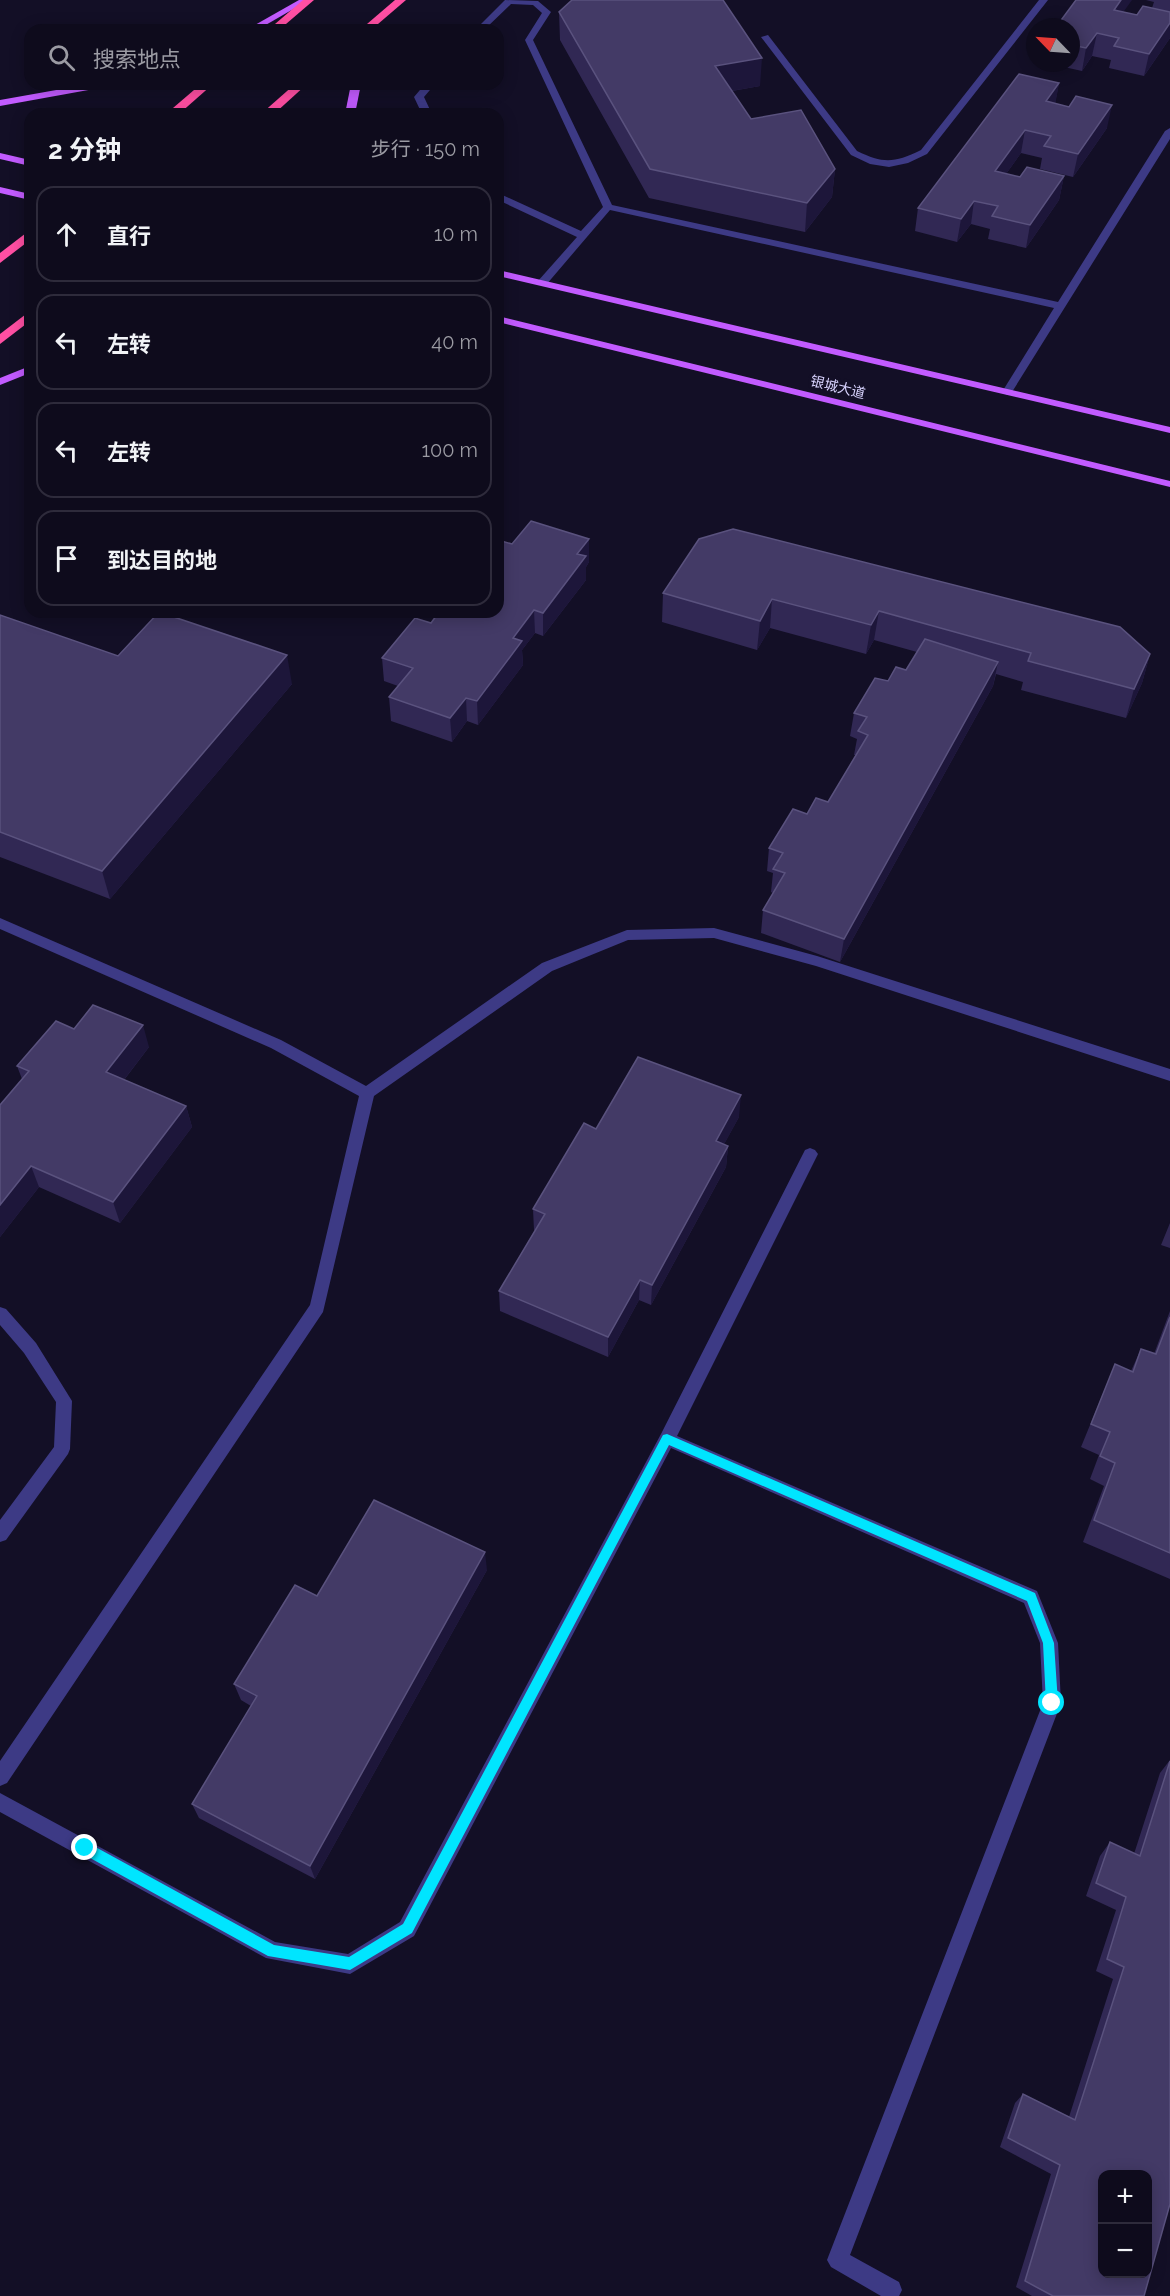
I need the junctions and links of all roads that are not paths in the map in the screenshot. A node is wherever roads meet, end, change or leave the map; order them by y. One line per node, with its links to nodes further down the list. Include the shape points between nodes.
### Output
1 (307, 0): 4 (main road); 5 (highway)
2 (401, 0): 6 (highway)
3 (1044, 0): 8 (street, via 924,152 901,164 874,164 854,153)
4 (261, 24)
5 (280, 24)
6 (373, 24)
7 (485, 24): 25 (street, via 509,2 535,3 547,12 529,40)
8 (765, 37)
9 (72, 90): 14 (main road)
10 (201, 90): 15 (highway)
11 (295, 90): 16 (highway)
12 (355, 90): 17 (main road)
13 (425, 90): 18 (street, via 419,98)
14 (0, 103)
15 (179, 108)
16 (274, 108)
17 (351, 108)
18 (425, 108)
19 (1170, 132): 31 (street)
20 (0, 156): 21 (main road)
21 (24, 162)
22 (0, 190): 23 (main road)
23 (24, 196)
24 (504, 199): 26 (street)
25 (608, 207): 26 (street); 31 (street)
26 (583, 236): 30 (street)
27 (24, 239): 28 (highway)
28 (0, 260)
29 (504, 274): 30 (main road)
30 (542, 283): 37 (main road)
31 (1061, 306): 37 (street)
32 (24, 320): 34 (highway)
33 (504, 320): 39 (main road, 银城大道)
34 (0, 340)
35 (24, 372): 36 (main road)
36 (0, 382)
37 (1007, 392): 38 (main road)
38 (1170, 430)
39 (1170, 484)
40 (0, 923): 42 (street, via 276,1044)
41 (1170, 1075): 42 (street, via 817,961 714,933 627,935 547,967)
42 (367, 1093): 47 (street, via 317,1307)
43 (810, 1154): 45 (street)
44 (0, 1314): 46 (street, via 30,1348 64,1401 63,1449)
45 (667, 1439): 48 (street, via 407,1929 350,1964 273,1951); 49 (street, via 1031,1597 1048,1643 1052,1703 838,2260)
46 (0, 1534)
47 (0, 1777)
48 (0, 1802)
49 (891, 2290)

